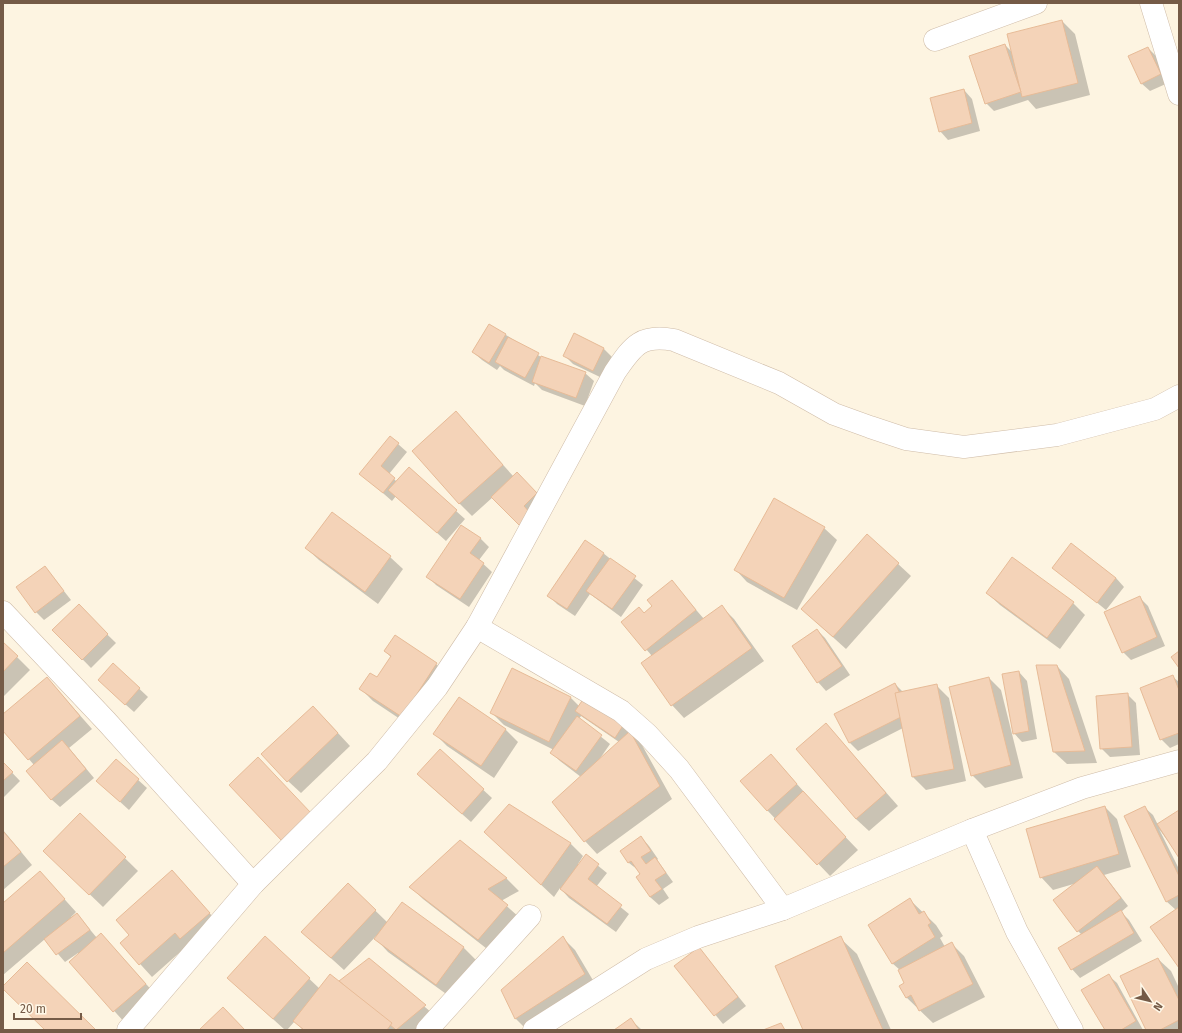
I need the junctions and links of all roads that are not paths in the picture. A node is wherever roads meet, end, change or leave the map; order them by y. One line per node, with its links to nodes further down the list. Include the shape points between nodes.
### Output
1 (1036, 3): 3 (street)
2 (1151, 3): 4 (street)
3 (935, 40)
4 (1179, 94)
5 (1179, 396): 7 (street, via 1155,409 1057,435 964,447 906,439 870,428 834,414 779,383 674,340 658,337 641,342 615,372)
6 (3, 612): 10 (street, via 107,722)
7 (477, 627): 10 (street, via 437,687 377,761); 11 (street, via 621,711 647,734 679,769)
8 (1179, 761): 9 (street, via 1082,788)
9 (972, 830): 11 (street); 16 (street, via 1017,932)
10 (253, 884): 13 (street)
11 (783, 909): 15 (street, via 698,937 646,959)
12 (530, 916): 14 (street)
13 (128, 1030)
14 (427, 1030)
15 (534, 1030)
16 (1072, 1030)

